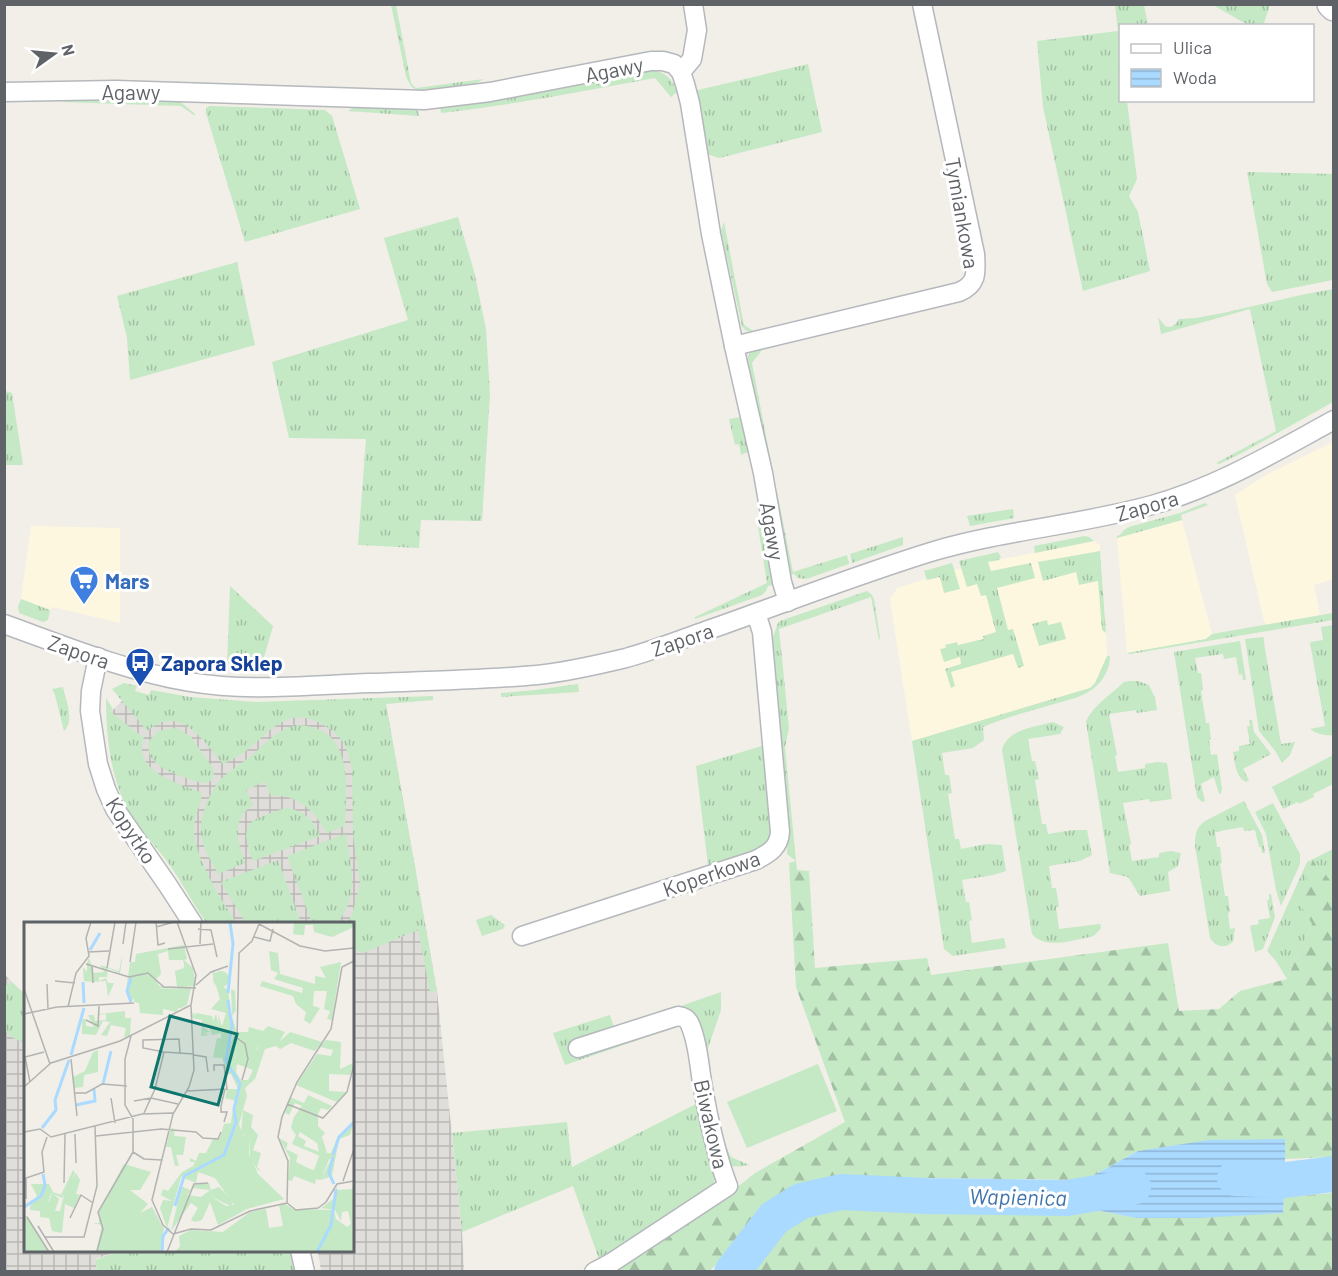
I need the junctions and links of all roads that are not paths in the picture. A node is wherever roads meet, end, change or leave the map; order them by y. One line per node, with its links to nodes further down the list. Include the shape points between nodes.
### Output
1 (693, 4): 3 (street, via 697,30 692,59)
2 (922, 4): 5 (street, Tymiankowa, via 975,254 974,281 959,292)
3 (681, 72): 4 (street, Agawy, via 674,64 651,61 490,92 424,100 127,91); 5 (street, Agawy)
4 (4, 92)
5 (734, 346): 7 (street, Agawy)
6 (1334, 420): 7 (street, Zapora, via 1236,473 1182,496 1107,516 950,547)
7 (788, 602): 8 (street, Zapora)
8 (756, 613): 10 (street, Zapora, via 628,657 540,675 240,687 163,677); 12 (street, Koperkowa, via 762,632 779,842 756,860)
9 (4, 624): 10 (street, Zapora)
10 (98, 657): 11 (street, Kopytko, via 90,711 106,789 115,809)
11 (192, 922)
12 (522, 936)
13 (578, 1048): 16 (street, Biwakowa, via 678,1016 689,1021 711,1132 728,1186)
14 (300, 1252): 15 (street)
15 (305, 1272)
16 (594, 1272)

